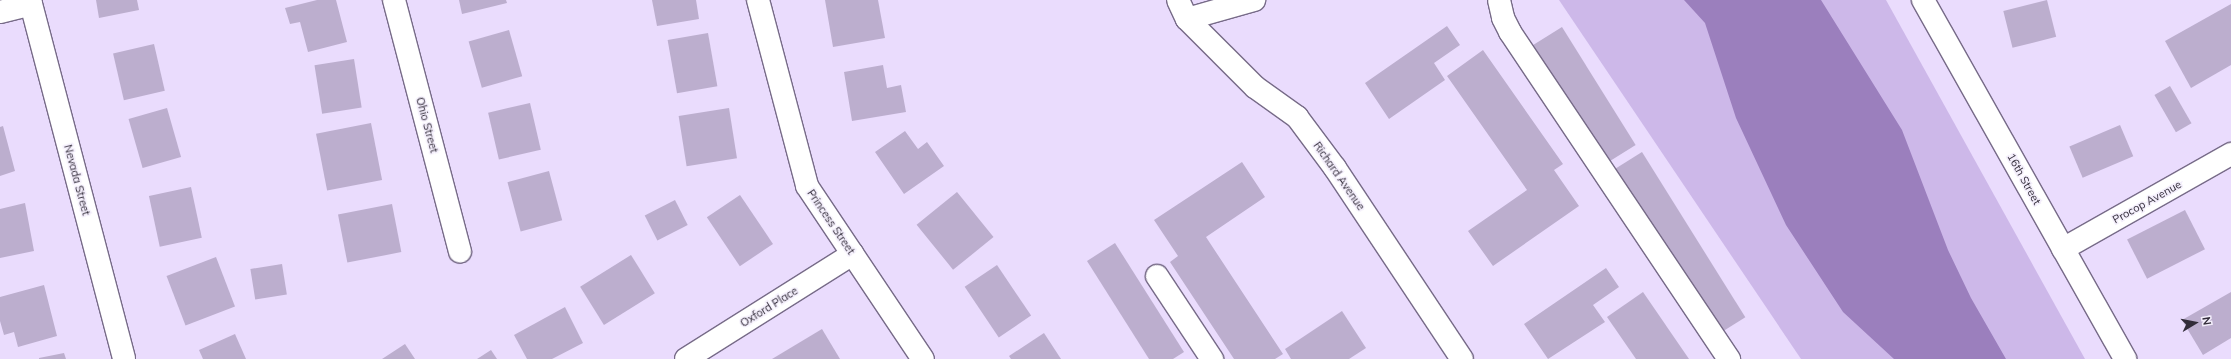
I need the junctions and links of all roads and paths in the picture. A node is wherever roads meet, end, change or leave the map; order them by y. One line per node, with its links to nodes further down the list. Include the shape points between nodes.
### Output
1 (394, 0): 11 (street, Ohio Street)
2 (758, 0): 12 (street, Princess Street, via 807,186)
3 (1254, 0): 7 (street)
4 (1499, 0): 19 (street, via 1503,18 1510,32)
5 (1923, 0): 10 (street, 16th Street)
6 (30, 2): 8 (street); 14 (street, Nevada Street)
7 (1182, 9): 18 (street, Richard Avenue, via 1255,87 1297,117 1335,168)
8 (0, 12)
9 (2231, 154): 10 (street, Procop Avenue)
10 (2063, 249): 20 (street, 16th Street)
11 (460, 251)
12 (853, 254): 15 (street, Oxford Place); 16 (street, Princess Street)
13 (1158, 276): 17 (street)
14 (124, 359)
15 (686, 359)
16 (922, 359)
17 (1212, 359)
18 (1462, 359)
19 (1729, 359)
20 (2125, 359)

